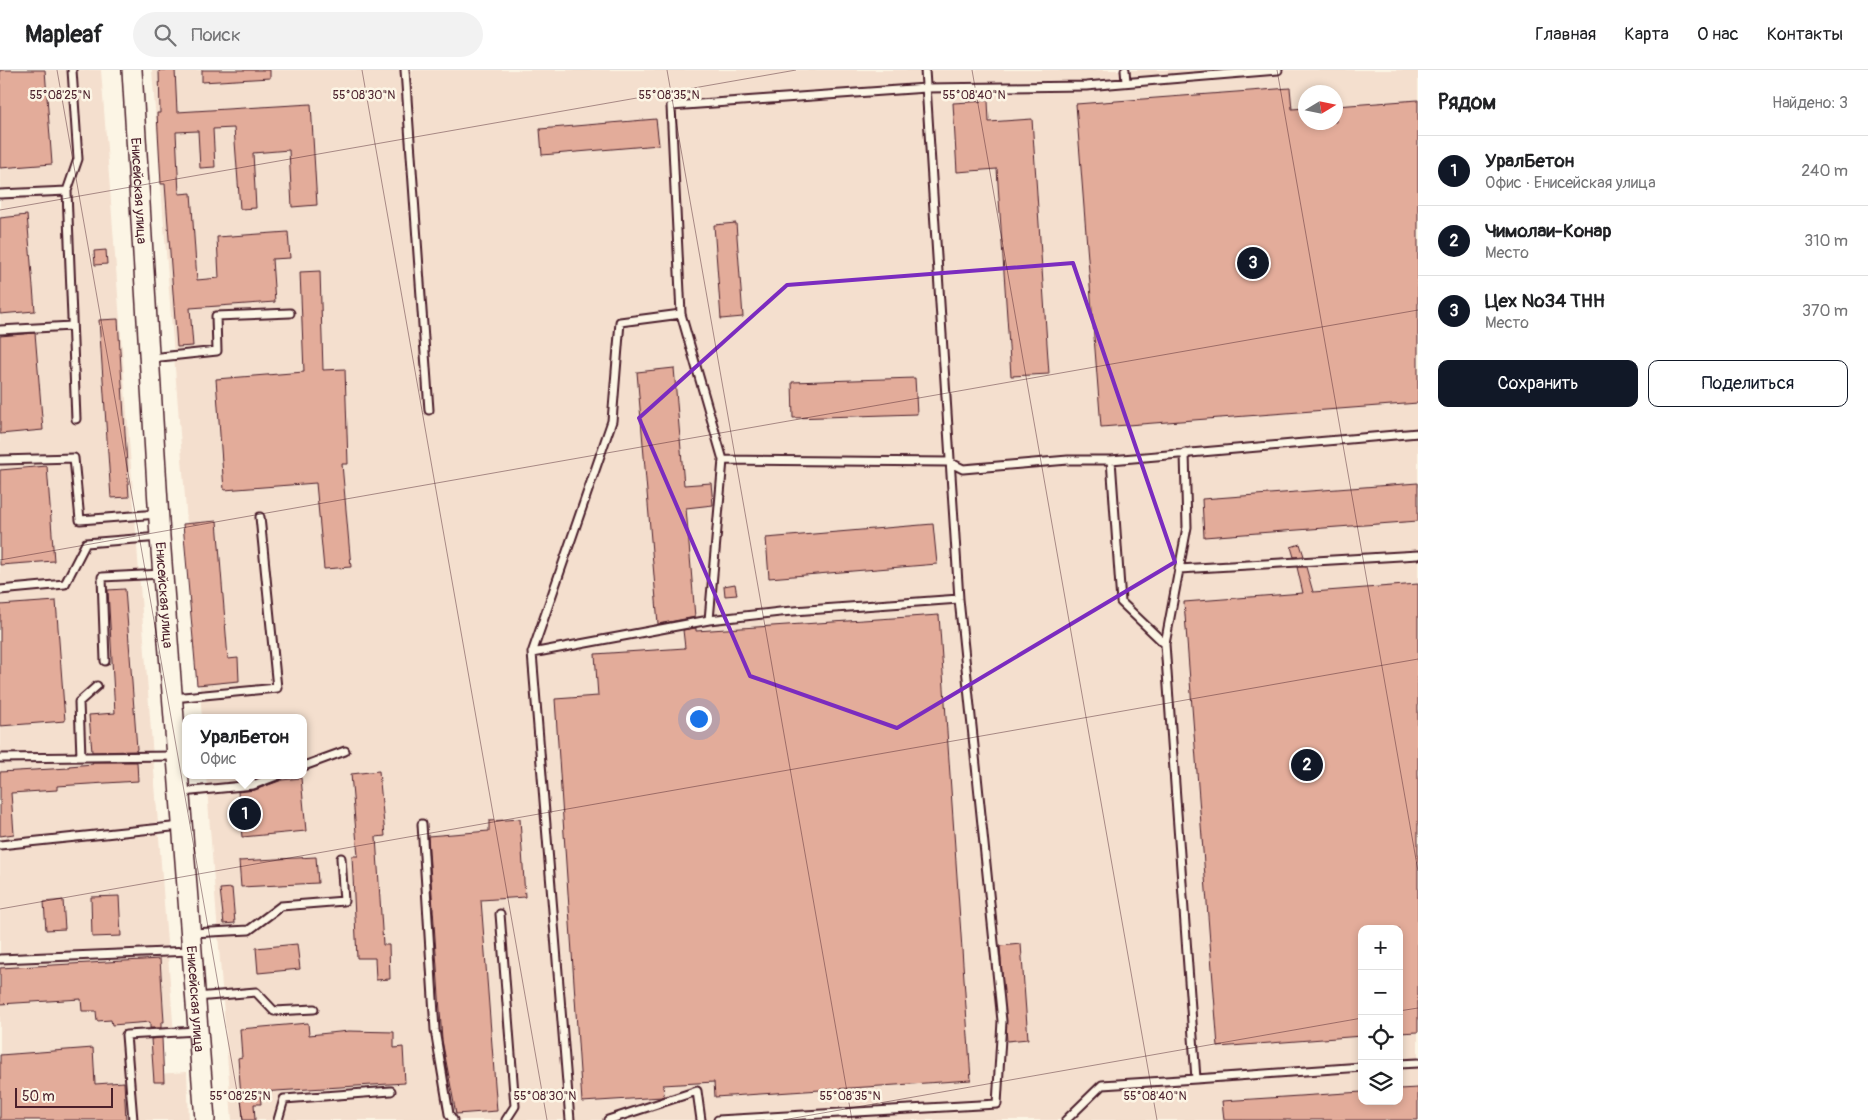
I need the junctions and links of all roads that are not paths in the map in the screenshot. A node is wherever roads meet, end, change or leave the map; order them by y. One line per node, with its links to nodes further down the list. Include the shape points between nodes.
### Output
1 (72, 70): 9 (lane, via 78,159)
2 (132, 70): 15 (street, Енисейская улица)
3 (405, 70): 16 (lane)
4 (925, 70): 8 (lane)
5 (1125, 70): 7 (lane)
6 (1278, 70): 7 (lane)
7 (1126, 82): 8 (lane, via 1053,87)
8 (926, 88): 12 (lane, via 672,106); 23 (lane)
9 (67, 191): 10 (lane); 13 (lane)
10 (0, 194)
11 (290, 313): 15 (lane, via 216,316 217,351)
12 (681, 314): 21 (lane); 34 (lane, via 620,322 612,421)
13 (72, 326): 14 (lane); 17 (lane)
14 (0, 330)
15 (149, 358): 24 (street, Енисейская улица)
16 (428, 410)
17 (76, 419)
18 (1418, 433): 19 (lane)
19 (1185, 453): 22 (lane); 28 (lane, via 1187,527)
20 (0, 460): 24 (lane, via 74,458 80,520)
21 (724, 460): 23 (lane); 32 (lane)
22 (1111, 460): 23 (lane, via 1068,460 963,469); 33 (lane, via 1121,602)
23 (949, 462): 31 (lane)
24 (159, 514): 26 (street, Енисейская улица)
25 (260, 516): 37 (lane, via 277,688)
26 (160, 537): 29 (street, Енисейская улица); 30 (lane, via 86,543 65,584)
27 (1418, 556): 28 (lane)
28 (1179, 569): 33 (lane)
29 (163, 574): 35 (lane, via 102,577); 37 (street, Енисейская улица)
30 (0, 590)
31 (959, 599): 32 (lane); 68 (lane, via 1002,1021 997,1104)
32 (709, 620): 34 (lane)
33 (1165, 644): 58 (lane)
34 (532, 653): 65 (lane)
35 (105, 661)
36 (97, 686): 40 (lane, via 79,702)
37 (173, 698): 39 (street, Енисейская улица)
38 (345, 751): 42 (lane)
39 (178, 756): 40 (lane); 44 (street, Енисейская улица)
40 (81, 757): 41 (lane)
41 (0, 758)
42 (307, 765)
43 (269, 779): 44 (lane, via 253,785)
44 (181, 792): 46 (street, Енисейская улица)
45 (422, 824): 63 (lane, via 435,1030)
46 (184, 826): 47 (lane); 50 (street, Енисейская улица)
47 (0, 845)
48 (341, 858): 50 (lane, via 344,901 282,906 249,930)
49 (500, 914): 64 (lane, via 515,1106)
50 (192, 942): 51 (lane); 52 (street, Енисейская улица)
51 (0, 959)
52 (196, 997): 53 (lane, via 256,992 274,1011); 54 (street, Енисейская улица)
53 (314, 1009)
54 (198, 1031): 60 (lane, via 126,1034); 61 (street, Енисейская улица)
55 (1418, 1062): 56 (lane)
56 (1403, 1064)
57 (1358, 1067): 58 (lane)
58 (1196, 1079): 69 (lane, via 1102,1085)
59 (391, 1091): 62 (lane, via 284,1099)
60 (133, 1120)
61 (205, 1120)
62 (278, 1120)
63 (452, 1120)
64 (506, 1120)
65 (570, 1120)
66 (608, 1120): 67 (lane, via 698,1091)
67 (701, 1120)
68 (718, 1120)
69 (1066, 1120)

